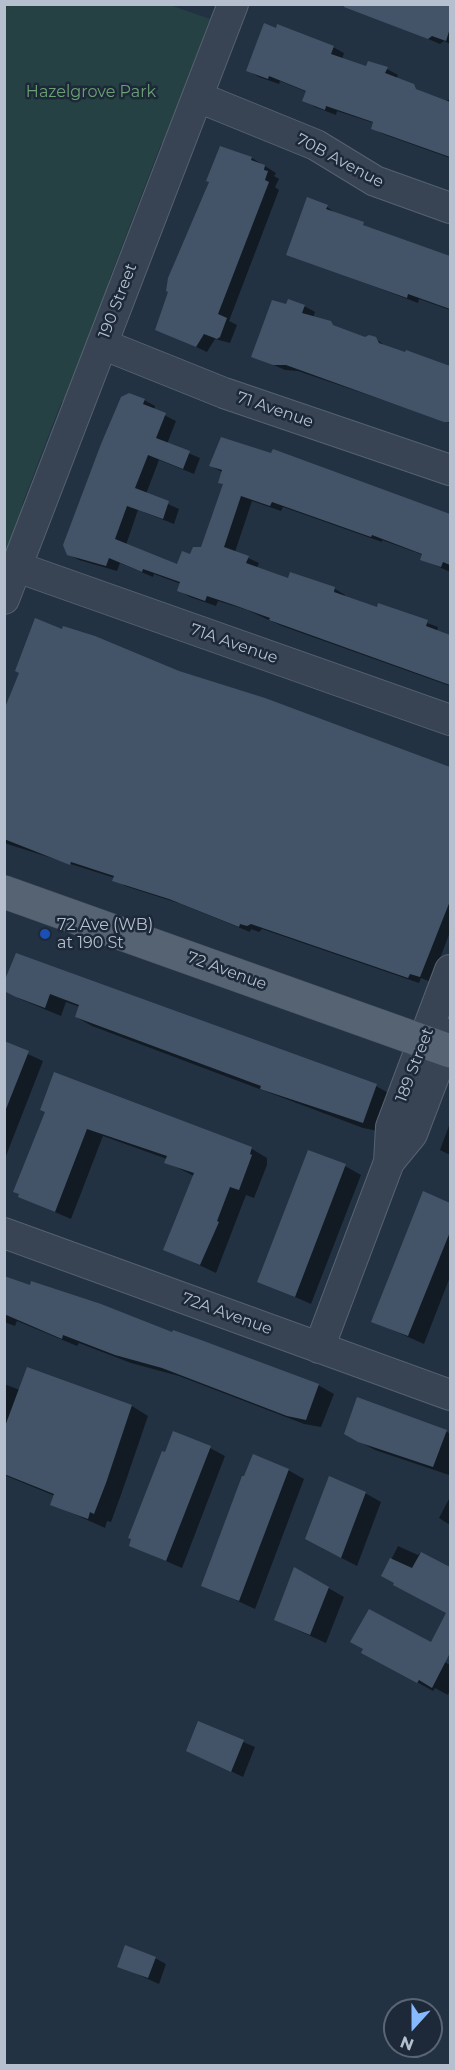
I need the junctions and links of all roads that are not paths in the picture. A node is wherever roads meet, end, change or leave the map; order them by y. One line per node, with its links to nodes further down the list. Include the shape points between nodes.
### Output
1 (233, 4): 2 (street, 190 Street)
2 (198, 97): 3 (street, 70B Avenue, via 316,145 375,181); 4 (street, 190 Street)
3 (450, 208)
4 (102, 344): 5 (street, 71 Avenue, via 224,393); 6 (street, 190 Street)
5 (450, 470)
6 (17, 567): 7 (street, 190 Street); 8 (street, 71A Avenue)
7 (4, 599)
8 (450, 720)
9 (4, 892): 11 (main road, 72 Avenue)
10 (450, 970): 11 (street, 189 Street)
11 (443, 1044): 13 (street, 189 Street, via 412,1134 389,1162)
12 (4, 1233): 13 (street, 72A Avenue)
13 (319, 1348): 14 (street, 72A Avenue)
14 (450, 1395)

